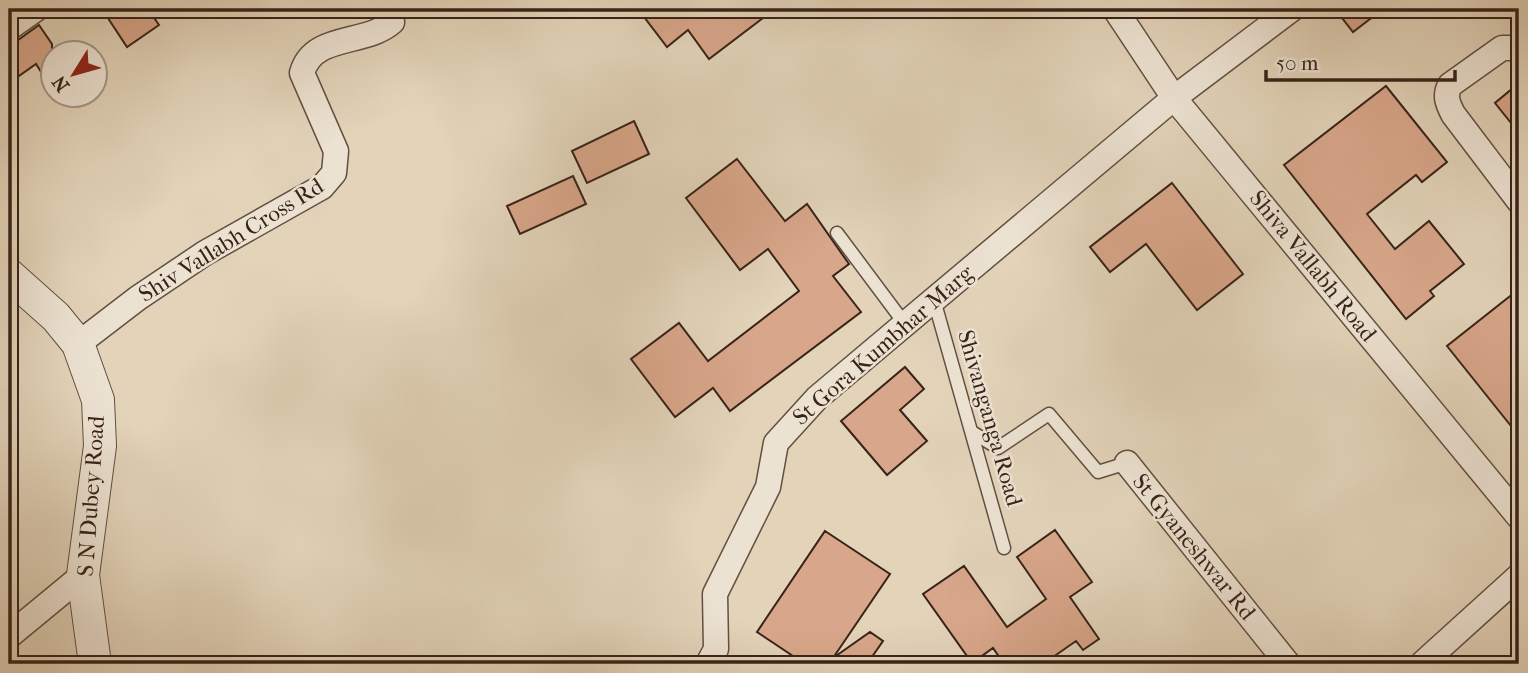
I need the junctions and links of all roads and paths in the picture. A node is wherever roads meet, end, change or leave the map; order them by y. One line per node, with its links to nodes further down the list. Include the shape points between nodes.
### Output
1 (36, 9): 5 (street)
2 (390, 9): 13 (street, Shiv Vallabh Cross Rd, via 392,22 383,31 316,50 305,62 302,73 336,152 334,173 322,187 205,253)
3 (1115, 9): 7 (street, Shiva Vallabh Road)
4 (1292, 9): 7 (street)
5 (9, 28)
6 (1519, 48): 8 (street, via 1502,48 1447,91 1453,114)
7 (1174, 98): 11 (street, St Gora Kumbhar Marg); 16 (street, Shiva Vallabh Road)
8 (1519, 201)
9 (837, 233): 12 (lane)
10 (9, 275): 13 (street, S N Dubey Road, via 56,317)
11 (934, 300): 12 (street, St Gora Kumbhar Marg); 14 (lane, Shivanganga Road)
12 (905, 324): 23 (street, St Gora Kumbhar Marg, via 817,398 776,443 768,487 715,594 716,649)
13 (78, 344): 18 (street, S N Dubey Road, via 98,400 100,446)
14 (972, 432): 15 (lane, via 998,448 1049,414 1098,472); 17 (lane, Shivanganga Road)
15 (1127, 463): 24 (street, St Gyaneshwar Rd)
16 (1519, 517)
17 (1004, 548)
18 (83, 575): 20 (street); 22 (street, S N Dubey Road)
19 (1519, 576): 21 (street)
20 (9, 636)
21 (1423, 663)
22 (95, 664)
23 (708, 664)
24 (1288, 664)

